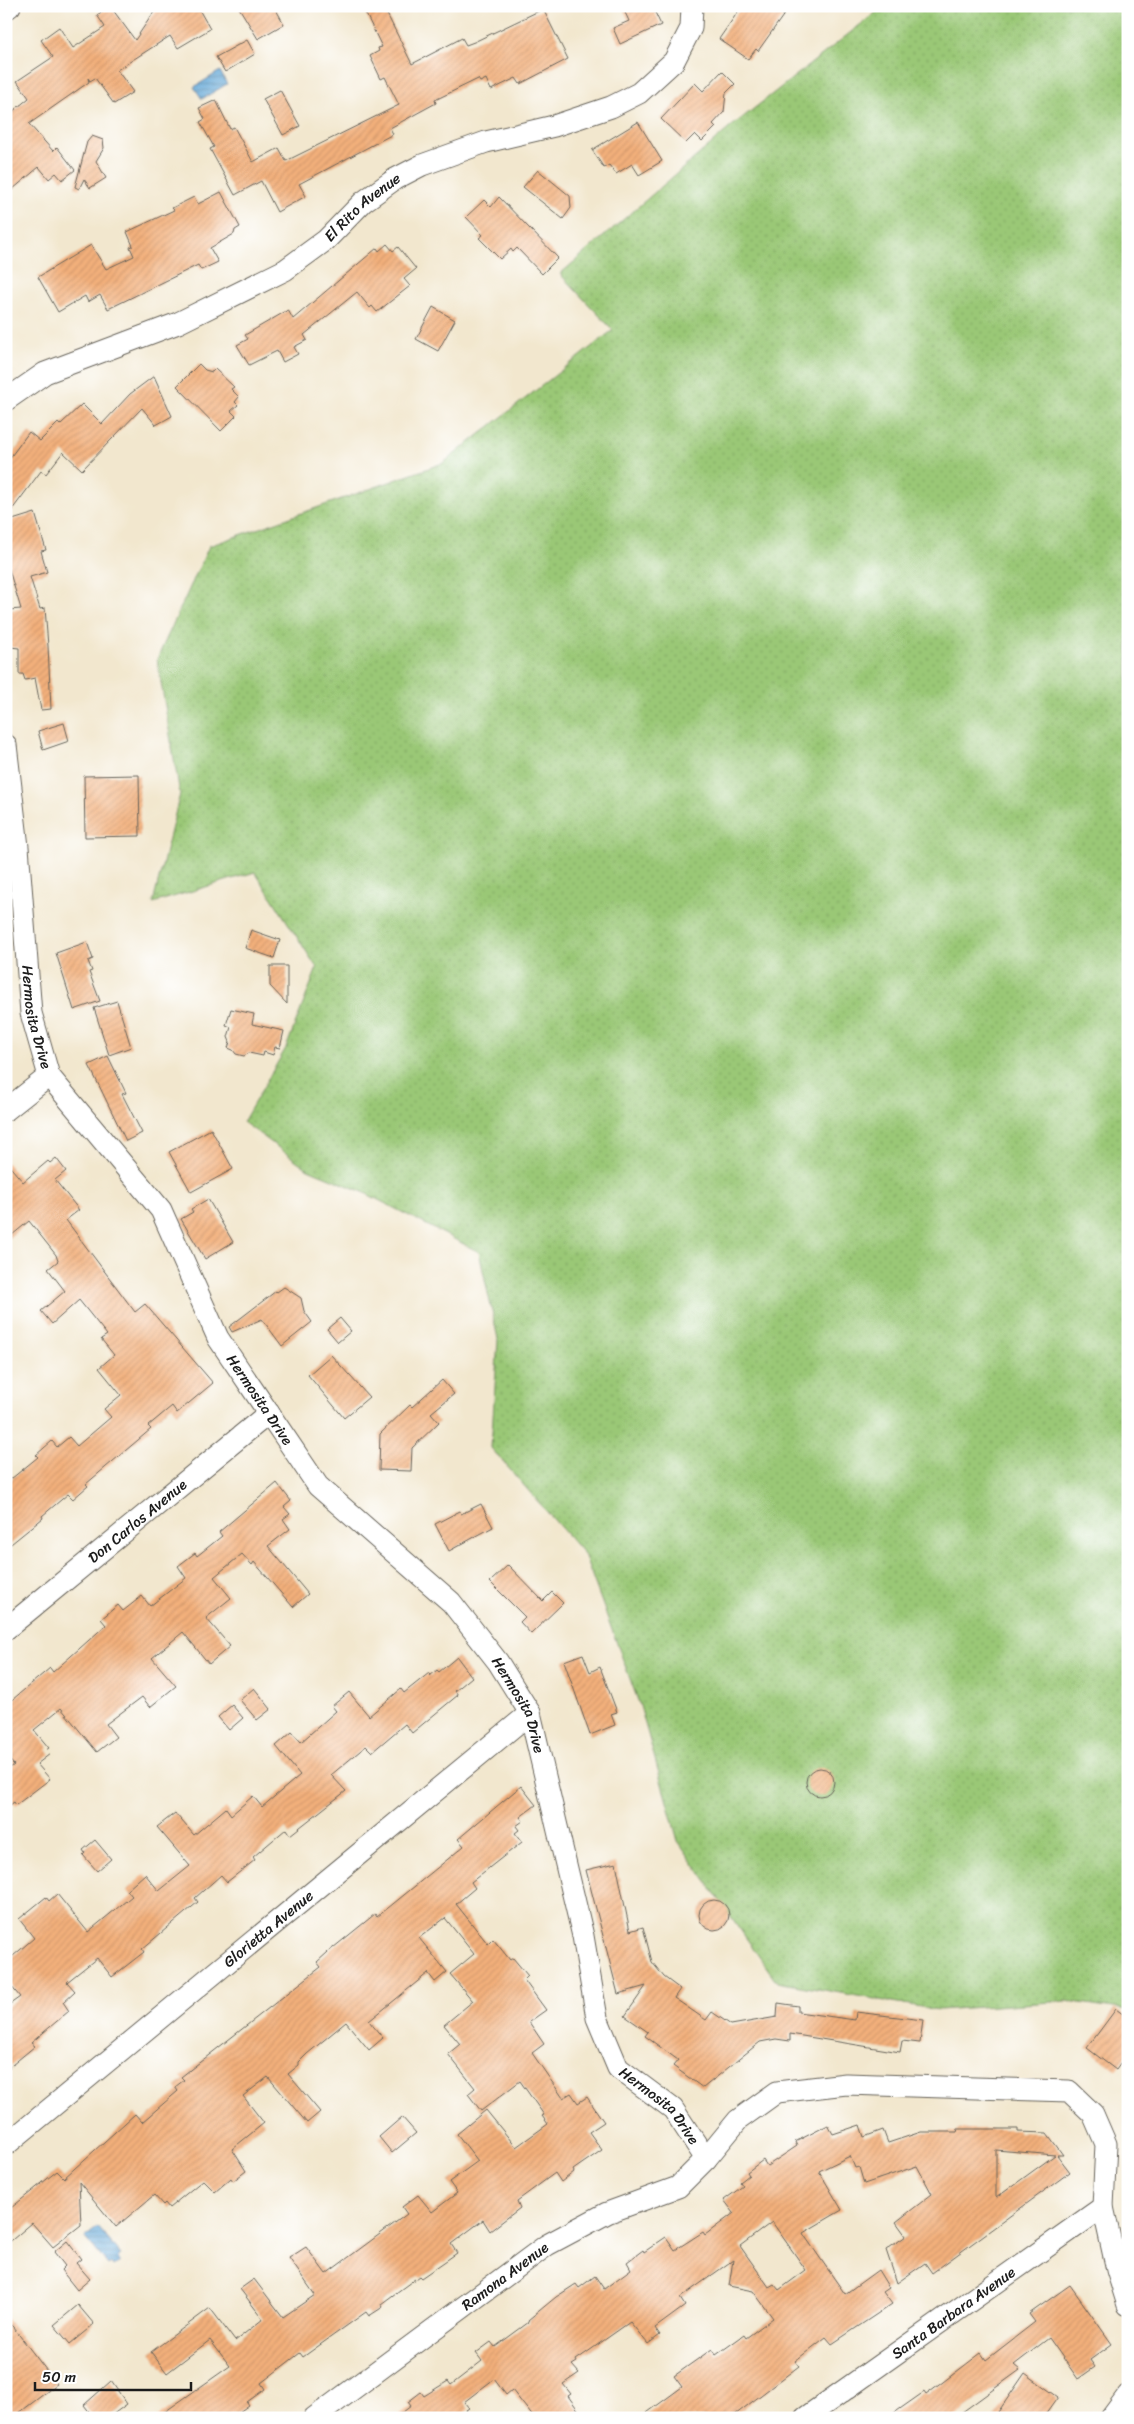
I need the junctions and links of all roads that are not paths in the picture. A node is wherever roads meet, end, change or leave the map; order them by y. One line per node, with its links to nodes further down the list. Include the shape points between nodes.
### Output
1 (10, 6): 3 (street)
2 (692, 6): 4 (street, El Rito Avenue, via 691,28 674,61 639,93 611,107 554,126 486,142 422,165 363,202 326,240 285,270 178,323 45,373)
3 (6, 9)
4 (6, 400)
5 (6, 745): 6 (street, Hermosita Drive, via 31,1013)
6 (49, 1076): 7 (street); 8 (street, Hermosita Drive, via 161,1210 218,1338)
7 (6, 1110)
8 (269, 1413): 9 (street, Don Carlos Avenue); 10 (street, Hermosita Drive, via 318,1486 451,1602 498,1662)
9 (6, 1629)
10 (530, 1713): 11 (street, Glorietta Avenue); 12 (street, Hermosita Drive, via 583,1936 597,2018 618,2068 673,2110)
11 (6, 2145)
12 (706, 2159): 13 (street, Hermosita Drive, via 738,2120 777,2092 846,2084 1068,2091 1093,2114 1106,2144); 16 (street, Ramona Avenue, via 678,2187 607,2213 547,2245)
13 (1103, 2207): 14 (street, Hermosita Drive); 17 (street, Santa Barbara Avenue)
14 (1128, 2306)
15 (1128, 2395): 18 (street)
16 (314, 2418)
17 (805, 2418)
18 (1111, 2418)

